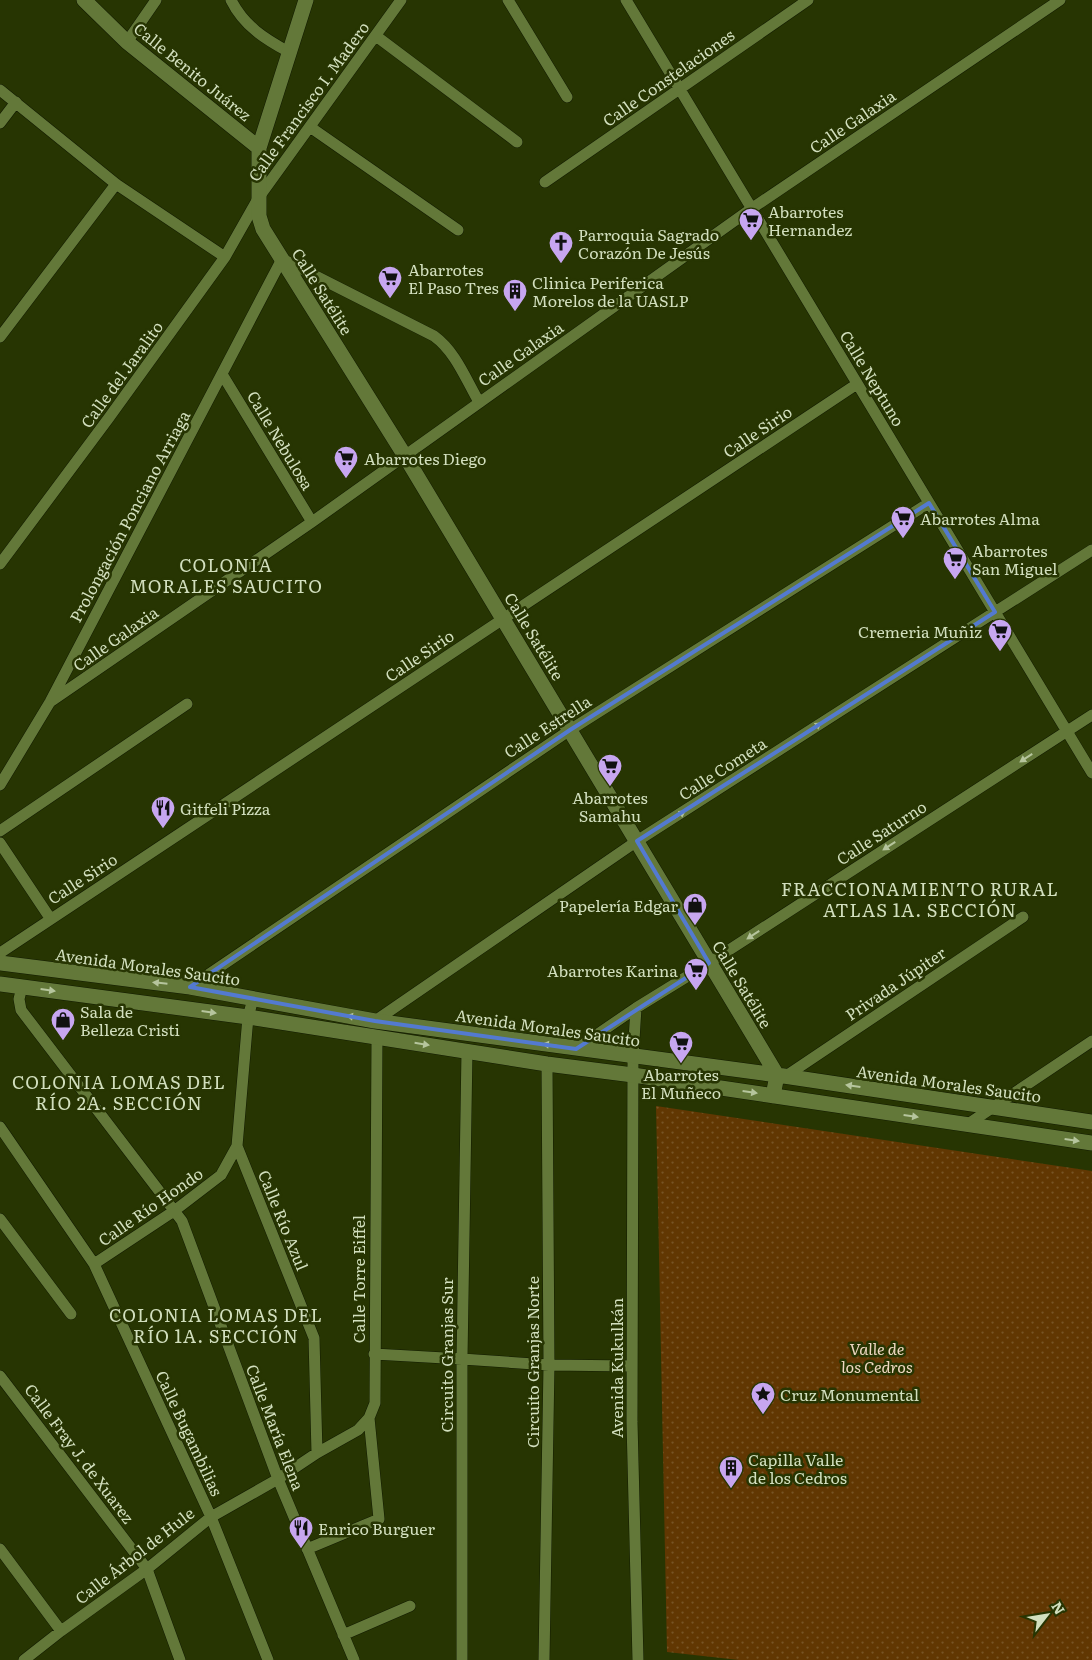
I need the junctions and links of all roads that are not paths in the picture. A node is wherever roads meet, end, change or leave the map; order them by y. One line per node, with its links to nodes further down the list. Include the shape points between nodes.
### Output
1 (84, 0): 11 (main road, Calle Benito Juárez)
2 (156, 0): 11 (street)
3 (231, 0): 12 (street, via 252,29)
4 (306, 0): 12 (main road, Calle Satélite)
5 (401, 0): 10 (street, Calle Francisco I. Madero)
6 (508, 0): 15 (street)
7 (626, 0): 13 (street, Calle Neptuno)
8 (808, 0): 13 (street, Calle Constelaciones)
9 (1060, 0): 24 (street, Calle Galaxia)
10 (376, 36): 18 (street, Calle Francisco I. Madero); 19 (street)
11 (127, 42): 20 (main road, Calle Benito Juárez)
12 (289, 52): 20 (main road, Calle Satélite)
13 (679, 89): 21 (street, Calle Constelaciones); 24 (street, Calle Neptuno)
14 (0, 90): 16 (street)
15 (567, 96)
16 (16, 102): 17 (street); 22 (street)
17 (0, 123)
18 (310, 127): 23 (street, Calle Francisco I. Madero); 25 (street)
19 (517, 142)
20 (259, 148): 23 (main road, Calle Satélite)
21 (545, 182)
22 (116, 184): 26 (street); 28 (street)
23 (259, 197): 26 (street, Calle del Jaralito); 27 (main road, Calle Satélite, via 263,229)
24 (751, 209): 30 (street, Calle Neptuno); 31 (street, Calle Galaxia)
25 (458, 230)
26 (225, 257): 36 (street, Calle del Jaralito)
27 (282, 259): 29 (street, Prolongación Ponciano Arriaga); 31 (street, via 434,336 451,353); 32 (main road, Calle Satélite)
28 (0, 337)
29 (222, 374): 34 (street, Calle Nebulosa); 39 (street, Prolongación Ponciano Arriaga)
30 (857, 384): 33 (street, Calle Neptuno); 38 (street, Calle Sirio)
31 (480, 402): 32 (street, Calle Galaxia)
32 (405, 456): 34 (street, Calle Galaxia); 38 (main road, Calle Satélite)
33 (929, 503): 37 (street, Calle Neptuno); 42 (street, Calle Estrella)
34 (312, 522): 39 (street, Calle Galaxia)
35 (1092, 550): 37 (street, Calle Cometa)
36 (0, 564)
37 (995, 612): 43 (street, Calle Neptuno); 47 (street, Calle Cometa, one-way to 37)
38 (504, 618): 42 (main road, Calle Satélite); 50 (street, Calle Sirio)
39 (50, 702): 45 (street, Prolongación Ponciano Arriaga)
40 (187, 704): 46 (street)
41 (1092, 715): 43 (street, Calle Saturno)
42 (570, 730): 47 (main road, Calle Satélite); 56 (street, Calle Estrella)
43 (1066, 731): 44 (street, Calle Neptuno); 53 (street, Calle Saturno, one-way to 53)
44 (1092, 773)
45 (0, 785)
46 (0, 831)
47 (638, 841): 53 (main road, Calle Satélite); 60 (street, Calle Cometa)
48 (0, 843): 50 (street)
49 (1023, 917): 68 (street, Privada Júpiter)
50 (50, 918): 51 (street, Calle Sirio)
51 (0, 953)
52 (0, 963): 56 (main road, Avenida Morales Saucito, one-way to 52)
53 (709, 963): 58 (street, Calle Saturno); 68 (main road, Calle Satélite)
54 (0, 984): 55 (main road)
55 (22, 987): 59 (main road, one-way to 59); 76 (street, Calle María Elena, via 21,1010)
56 (190, 987): 57 (main road, Avenida Morales Saucito)
57 (253, 999): 59 (street, Calle Río Azul); 60 (main road, Avenida Morales Saucito, one-way to 57)
58 (636, 1008): 63 (street, Calle Saturno); 65 (street)
59 (248, 1017): 61 (main road); 75 (street, Calle Río Azul)
60 (375, 1021): 63 (main road, Avenida Morales Saucito, one-way to 60)
61 (376, 1037): 64 (main road, one-way to 64); 80 (street, Calle Torre Eiffel)
62 (1092, 1041): 70 (street)
63 (576, 1049): 65 (main road, Avenida Morales Saucito)
64 (467, 1051): 66 (main road); 81 (street, Circuito Granjas Sur)
65 (633, 1056): 67 (street); 68 (main road, Avenida Morales Saucito)
66 (547, 1064): 67 (main road); 82 (street, Circuito Granjas Norte)
67 (633, 1075): 69 (main road, one-way to 69); 83 (street, Avenida Kukulkán)
68 (781, 1076): 69 (main road); 70 (main road, Avenida Morales Saucito, one-way to 68)
69 (773, 1096): 72 (main road, one-way to 72)
70 (993, 1106): 71 (main road, Avenida Morales Saucito); 72 (street)
71 (1092, 1122)
72 (968, 1124): 74 (main road, one-way to 74)
73 (0, 1128): 78 (street, Calle Bugambilias)
74 (1092, 1143)
75 (237, 1146): 76 (street, Calle Río Hondo, via 221,1175); 86 (street, Calle Río Azul, via 314,1338)
76 (174, 1211): 78 (street, Calle Río Hondo); 87 (street, Calle María Elena, via 182,1221)
77 (0, 1220): 79 (street)
78 (94, 1264): 88 (street, Calle Bugambilias)
79 (71, 1314)
80 (374, 1354): 81 (street); 85 (street, Calle Torre Eiffel, via 375,1403)
81 (462, 1358): 82 (street); 99 (street, Circuito Granjas Sur)
82 (549, 1365): 83 (street); 100 (street, Circuito Granjas Norte)
83 (632, 1366): 101 (street, Avenida Kukulkán)
84 (0, 1376): 91 (street, Calle Fray J. de Xuarez)
85 (369, 1418): 86 (street, Calle Árbol de Hule, via 358,1430); 90 (street, Calle Torre Eiffel, via 379,1519)
86 (316, 1453): 87 (street, Calle Árbol de Hule)
87 (278, 1479): 88 (street, Calle Árbol de Hule); 90 (street, Calle María Elena)
88 (211, 1517): 91 (street, Calle Árbol de Hule); 97 (street, Calle Bugambilias)
89 (0, 1549): 93 (street)
90 (307, 1549): 94 (street, Calle María Elena)
91 (147, 1569): 93 (street, Calle Árbol de Hule); 96 (street, Calle Fray J. de Xuarez)
92 (410, 1606): 94 (street)
93 (61, 1631): 95 (street, Calle Árbol de Hule)
94 (343, 1635): 98 (street, Calle María Elena)
95 (24, 1660)
96 (180, 1660)
97 (268, 1660)
98 (354, 1660)
99 (462, 1660)
100 (544, 1660)
101 (638, 1660)

